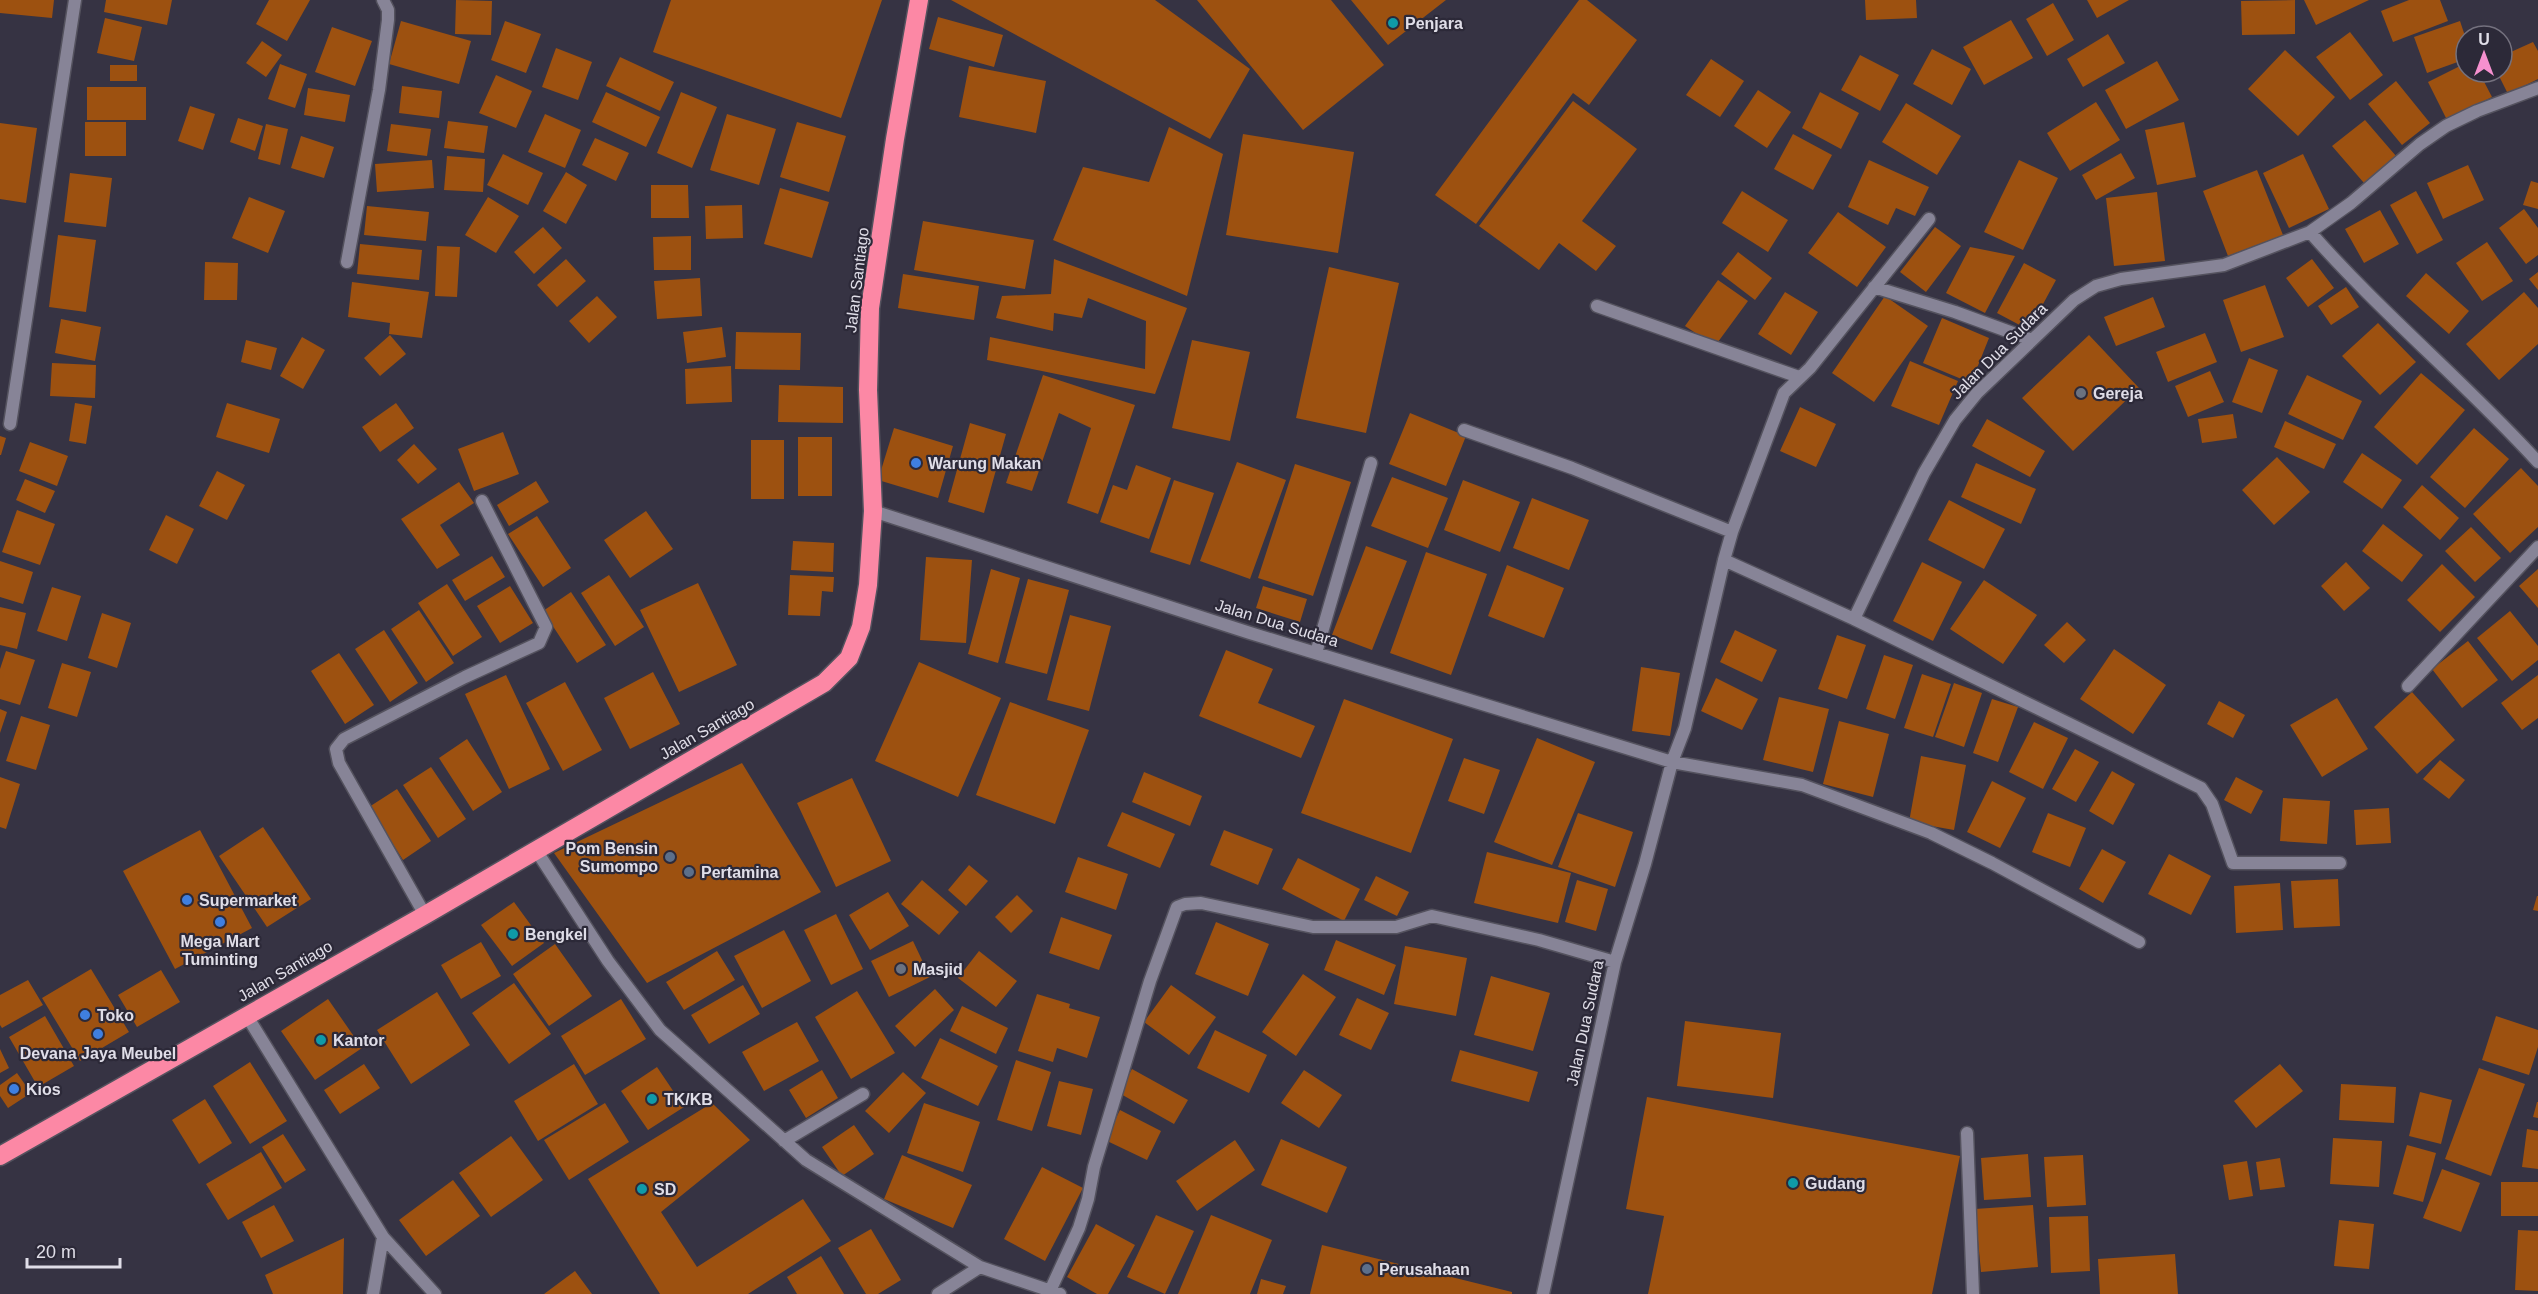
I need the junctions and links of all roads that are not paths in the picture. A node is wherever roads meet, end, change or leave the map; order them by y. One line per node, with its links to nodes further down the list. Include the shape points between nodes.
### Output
1 (75, 0): 12 (street)
2 (383, 0): 7 (street, via 388,20 379,90)
3 (919, 0): 17 (highway, Jalan Santiago, via 870,308 868,390)
4 (2538, 88): 6 (street, Jalan Dua Sudara, via 2446,126)
5 (1929, 219): 8 (street, Jalan Dua Sudara)
6 (2310, 232): 10 (street, Jalan Dua Sudara, via 2224,265 2096,286 2074,300); 14 (street, via 2350,277)
7 (347, 262)
8 (1875, 287): 10 (street); 11 (street, Jalan Dua Sudara)
9 (1597, 306): 11 (street)
10 (2032, 340): 21 (street, Jalan Dua Sudara, via 1955,420 1924,473)
11 (1799, 377): 18 (street, Jalan Dua Sudara, via 1784,393)
12 (10, 424)
13 (1464, 429): 18 (street)
14 (2538, 462)
15 (1371, 463): 22 (street)
16 (482, 501): 27 (street, via 546,627 539,643 374,724 344,740 336,749 339,763)
17 (873, 511): 22 (street, Jalan Dua Sudara); 25 (highway, Jalan Santiago, via 861,627 849,658 833,675)
18 (1732, 532): 20 (street, Jalan Dua Sudara)
19 (2538, 547): 23 (street)
20 (1724, 560): 21 (street); 24 (street, Jalan Dua Sudara, via 1685,728)
21 (1854, 619): 26 (street, via 2201,788 2212,804 2233,863)
22 (1316, 653): 24 (street, Jalan Dua Sudara)
23 (2408, 686)
24 (1672, 762): 28 (street, via 1802,785 1931,833); 29 (street, Jalan Dua Sudara)
25 (536, 850): 27 (highway, Jalan Santiago); 33 (street, via 608,960 660,1030)
26 (2340, 863)
27 (425, 915): 30 (highway, Jalan Santiago)
28 (2139, 942)
29 (1615, 962): 37 (street, via 1432,916 1396,927 1313,927 1201,903 1177,907 1150,981 1079,1228); 41 (street, Jalan Dua Sudara)
30 (247, 1016): 34 (highway, Jalan Santiago); 35 (street)
31 (863, 1094): 33 (street)
32 (1967, 1133): 42 (street)
33 (784, 1141): 36 (street, via 806,1160)
34 (0, 1156)
35 (383, 1237): 38 (street); 39 (street)
36 (980, 1267): 37 (street); 40 (street)
37 (1055, 1292)
38 (373, 1294)
39 (435, 1294)
40 (938, 1294)
41 (1543, 1294)
42 (1973, 1294)

